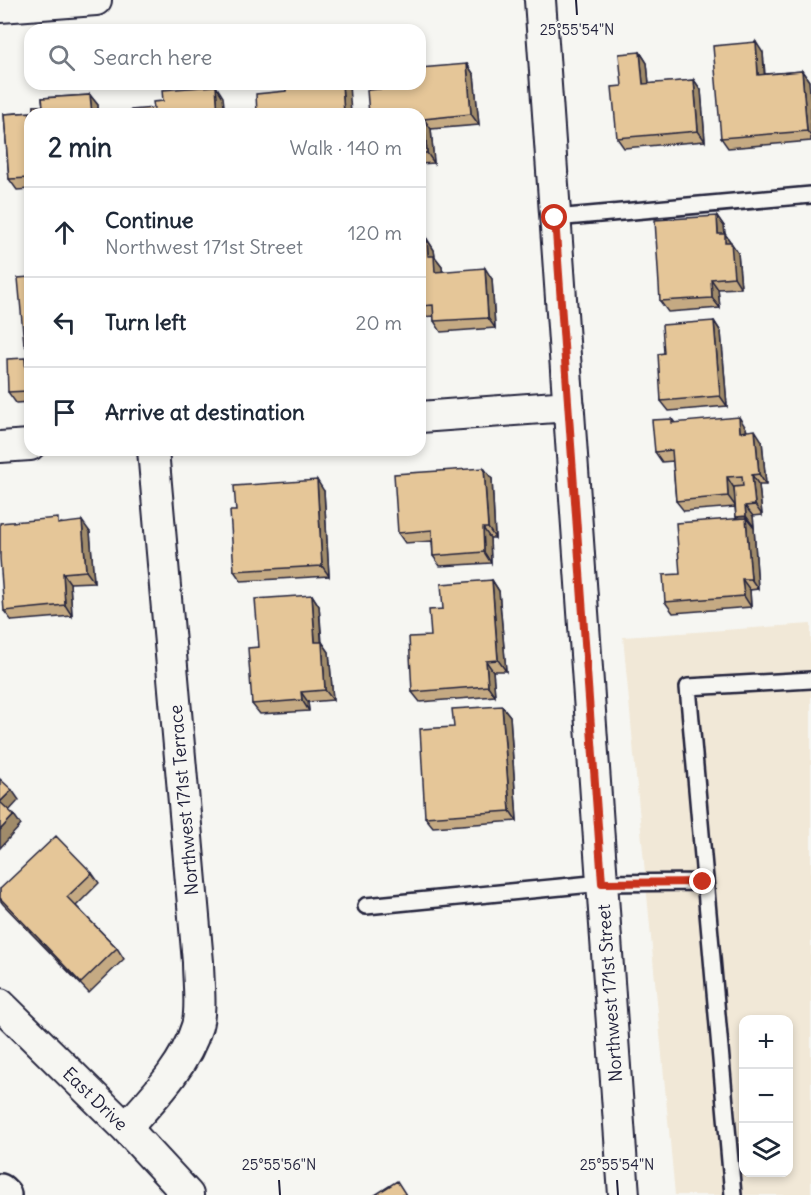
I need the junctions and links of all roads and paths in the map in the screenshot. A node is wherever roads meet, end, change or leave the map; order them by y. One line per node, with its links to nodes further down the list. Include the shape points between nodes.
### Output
1 (96, 0): 3 (street)
2 (540, 0): 5 (street, Northwest 171st Street)
3 (0, 8)
4 (811, 195): 5 (lane)
5 (555, 218): 6 (street, Northwest 171st Street)
6 (569, 406): 7 (street); 13 (street, Northwest 171st Street)
7 (426, 417)
8 (24, 445): 9 (street)
9 (0, 447)
10 (154, 456): 16 (street, Northwest 171st Terrace, via 198,962 197,1024 185,1055)
11 (811, 680): 12 (lane, via 688,687)
12 (703, 882): 13 (lane); 21 (lane)
13 (602, 883): 14 (lane); 20 (street, Northwest 171st Street)
14 (366, 906)
15 (0, 1004): 16 (street, East Drive)
16 (126, 1128): 19 (street, East Drive)
17 (0, 1191): 18 (highway)
18 (4, 1195)
19 (188, 1195)
20 (624, 1195)
21 (732, 1195)

